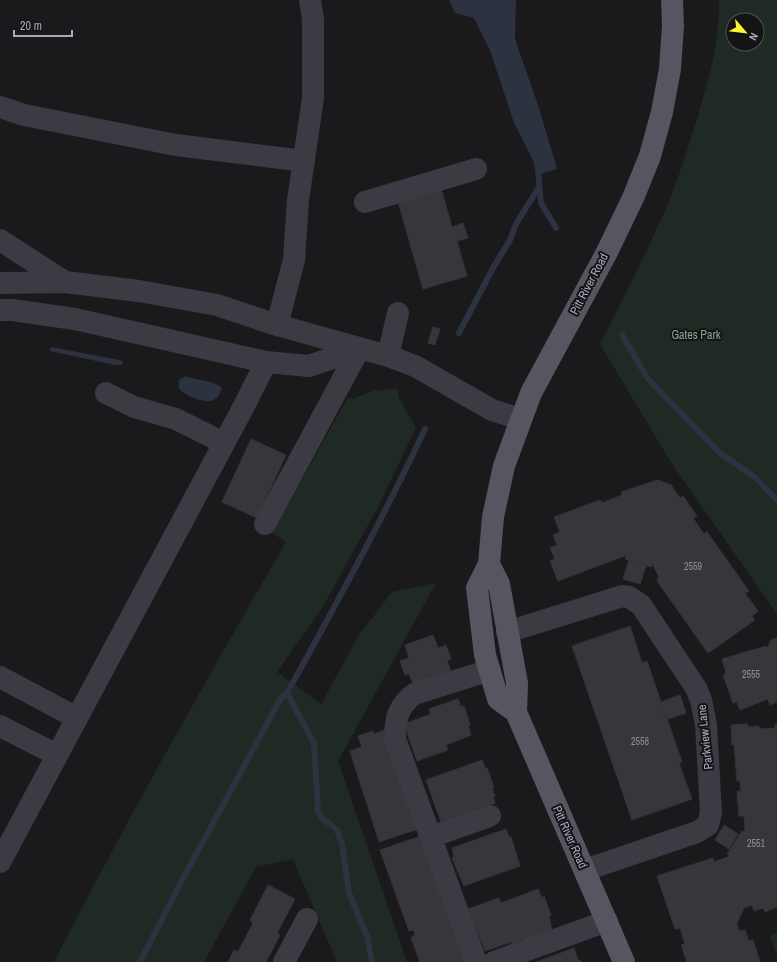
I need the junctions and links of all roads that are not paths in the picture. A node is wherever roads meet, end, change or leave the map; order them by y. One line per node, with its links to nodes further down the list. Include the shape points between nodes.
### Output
1 (310, 0): 4 (lane, via 313,19 313,98)
2 (672, 0): 17 (main road, Pitt River Road, via 670,69 650,156 607,252 531,393)
3 (0, 107): 4 (lane, via 24,115 176,145)
4 (304, 161): 12 (lane, via 294,260)
5 (476, 169): 6 (lane)
6 (365, 202)
7 (0, 240): 8 (lane)
8 (65, 282): 9 (lane); 12 (lane, via 139,291 216,305)
9 (0, 283)
10 (0, 310): 15 (lane, via 75,319)
11 (398, 314): 14 (lane)
12 (277, 325): 13 (lane)
13 (359, 349): 14 (lane); 15 (lane, via 309,366); 19 (lane)
14 (388, 356): 17 (lane, via 415,366 492,410)
15 (266, 362): 18 (lane)
16 (106, 393): 18 (lane, via 134,407 176,419)
17 (520, 420): 20 (main road, Pitt River Road, via 504,466 493,517)
18 (224, 443): 25 (lane)
19 (265, 524)
20 (489, 564): 21 (main road, Pitt River Road, via 500,584); 22 (main road, Pitt River Road, via 477,588 485,655)
21 (507, 632): 24 (main road, Pitt River Road, via 517,683); 32 (lane, Parkview Lane, via 622,596 629,597 641,606 690,677 701,700 706,726 711,812 708,824 698,832)
22 (490, 670): 24 (main road, Pitt River Road, via 498,699); 30 (lane, via 414,694 399,712 395,724 395,739)
23 (0, 677): 25 (lane)
24 (516, 712): 32 (main road, Pitt River Road)
25 (77, 718): 27 (lane)
26 (0, 726): 27 (lane)
27 (57, 755): 29 (lane)
28 (490, 816): 30 (lane)
29 (8, 829): 31 (lane)
30 (431, 838): 36 (lane)
31 (0, 862)
32 (584, 870): 34 (main road, Pitt River Road)
33 (307, 919): 35 (lane)
34 (607, 921): 37 (lane); 38 (main road, Pitt River Road)
35 (284, 962)
36 (476, 962)
37 (494, 962)
38 (624, 962)

